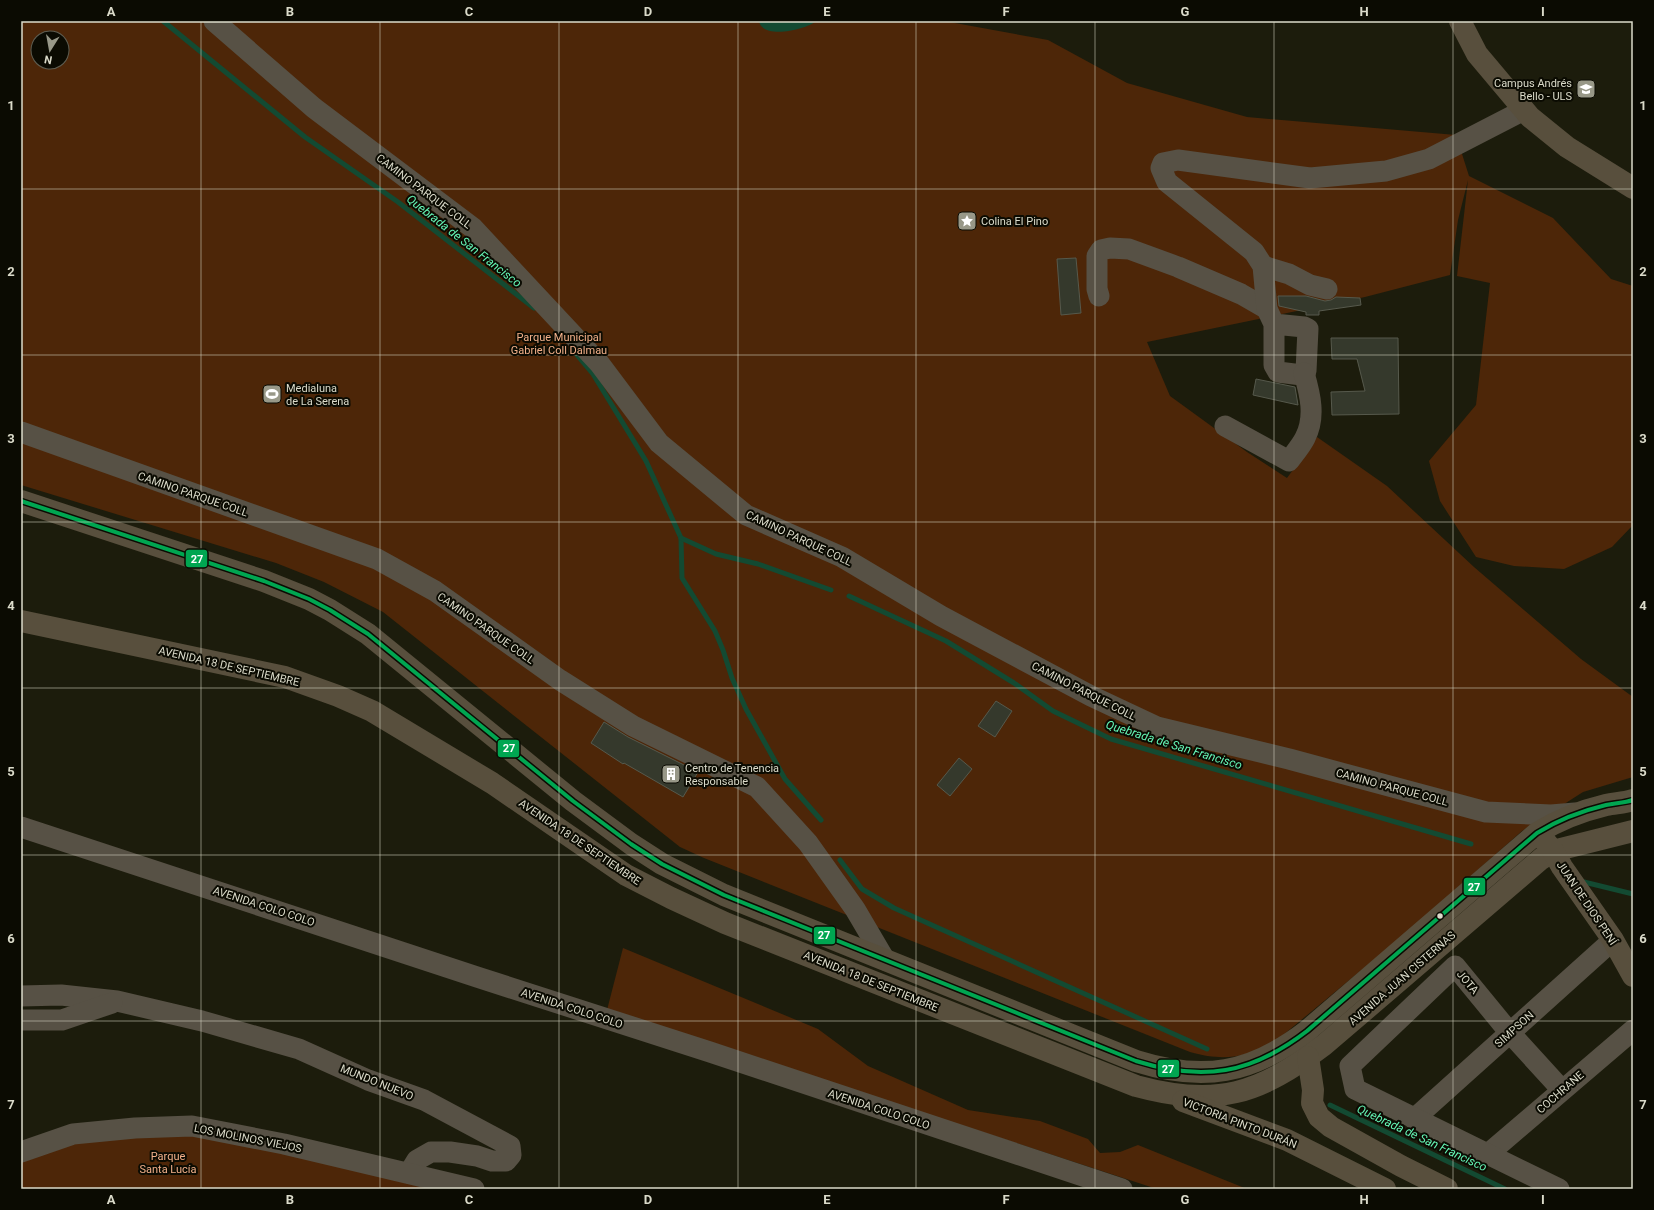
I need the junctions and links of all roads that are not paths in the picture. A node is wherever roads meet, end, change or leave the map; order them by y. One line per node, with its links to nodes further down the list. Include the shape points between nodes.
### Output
1 (214, 21): 15 (street, CAMINO PARQUE COLL, via 314,108 473,228 599,363 659,443 746,515 842,557 962,627 1090,696 1157,727 1289,759 1486,812 1551,815)
2 (1460, 21): 3 (main road, via 1477,54)
3 (1524, 110): 4 (main road, via 1567,147); 5 (street, via 1429,159 1386,171 1310,178 1178,160 1163,163 1161,168 1167,182 1254,252)
4 (1633, 188)
5 (1262, 266): 6 (street); 8 (street)
6 (1327, 289)
7 (1099, 296): 8 (street, via 1097,256 1101,250 1128,249 1242,294)
8 (1270, 317): 9 (street, via 1274,365 1278,372 1302,375); 9 (street, via 1308,329)
9 (1304, 373): 10 (street, via 1311,396 1312,414 1306,437 1289,461)
10 (1225, 426)
11 (21, 432): 21 (street, CAMINO PARQUE COLL, via 377,559 435,591 560,680 633,726 757,787 808,843 855,909)
12 (21, 501): 21 (main road, via 264,581 330,610 368,634 573,801 646,854 724,895)
13 (21, 621): 30 (main road, AVENIDA 18 DE SEPTIEMBRE, via 285,677 372,710 492,783 626,875 682,904 1063,1058 1136,1086)
14 (1633, 800): 15 (main road, AVENIDA JUAN CISTERNAS)
15 (1576, 813): 18 (main road, AVENIDA JUAN CISTERNAS)
16 (21, 827): 38 (street, AVENIDA COLO COLO)
17 (1633, 831): 19 (main road, AVENIDA JUAN CISTERNAS)
18 (1537, 833): 19 (main road, JUAN DE DIOS PENÍ); 21 (main road, AVENIDA JUAN CISTERNAS, via 1307,1031 1263,1059 1222,1071 1175,1071 1136,1061)
19 (1553, 851): 20 (main road, JUAN DE DIOS PENÍ); 28 (main road, AVENIDA JUAN CISTERNAS, via 1527,869)
20 (1613, 940): 22 (main road, JUAN DE DIOS PENÍ); 27 (street, SIMPSON)
21 (885, 960)
22 (1633, 976)
23 (21, 996): 24 (street, MUNDO NUEVO, via 60,995)
24 (117, 1001): 25 (street, via 62,1020); 36 (street, MUNDO NUEVO, via 202,1021 299,1049 368,1080 424,1100 510,1146 511,1155 506,1161 492,1161 450,1152 431,1152 417,1160)
25 (21, 1020)
26 (1633, 1030): 29 (street, COCHRANE)
27 (1510, 1033): 29 (street, JOTA); 31 (street, SIMPSON); 31 (street, JOTA, via 1455,966 1350,1066 1355,1090)
28 (1308, 1057): 30 (main road, AVENIDA JUAN CISTERNAS, via 1277,1077 1242,1091 1205,1097 1176,1096); 35 (main road, via 1313,1090 1312,1103 1319,1117 1330,1127)
29 (1562, 1090): 34 (street, COCHRANE)
30 (1159, 1092): 32 (main road, VICTORIA PINTO DURÁN)
31 (1414, 1119): 34 (street)
32 (1287, 1140): 35 (main road); 39 (main road, VICTORIA PINTO DURÁN)
33 (21, 1152): 36 (street, LOS MOLINOS VIEJOS, via 74,1134 192,1126)
34 (1488, 1154): 41 (street)
35 (1401, 1166): 40 (main road)
36 (409, 1173): 37 (street, LOS MOLINOS VIEJOS)
37 (474, 1189)
38 (1122, 1189)
39 (1385, 1189)
40 (1447, 1189)
41 (1559, 1189)

